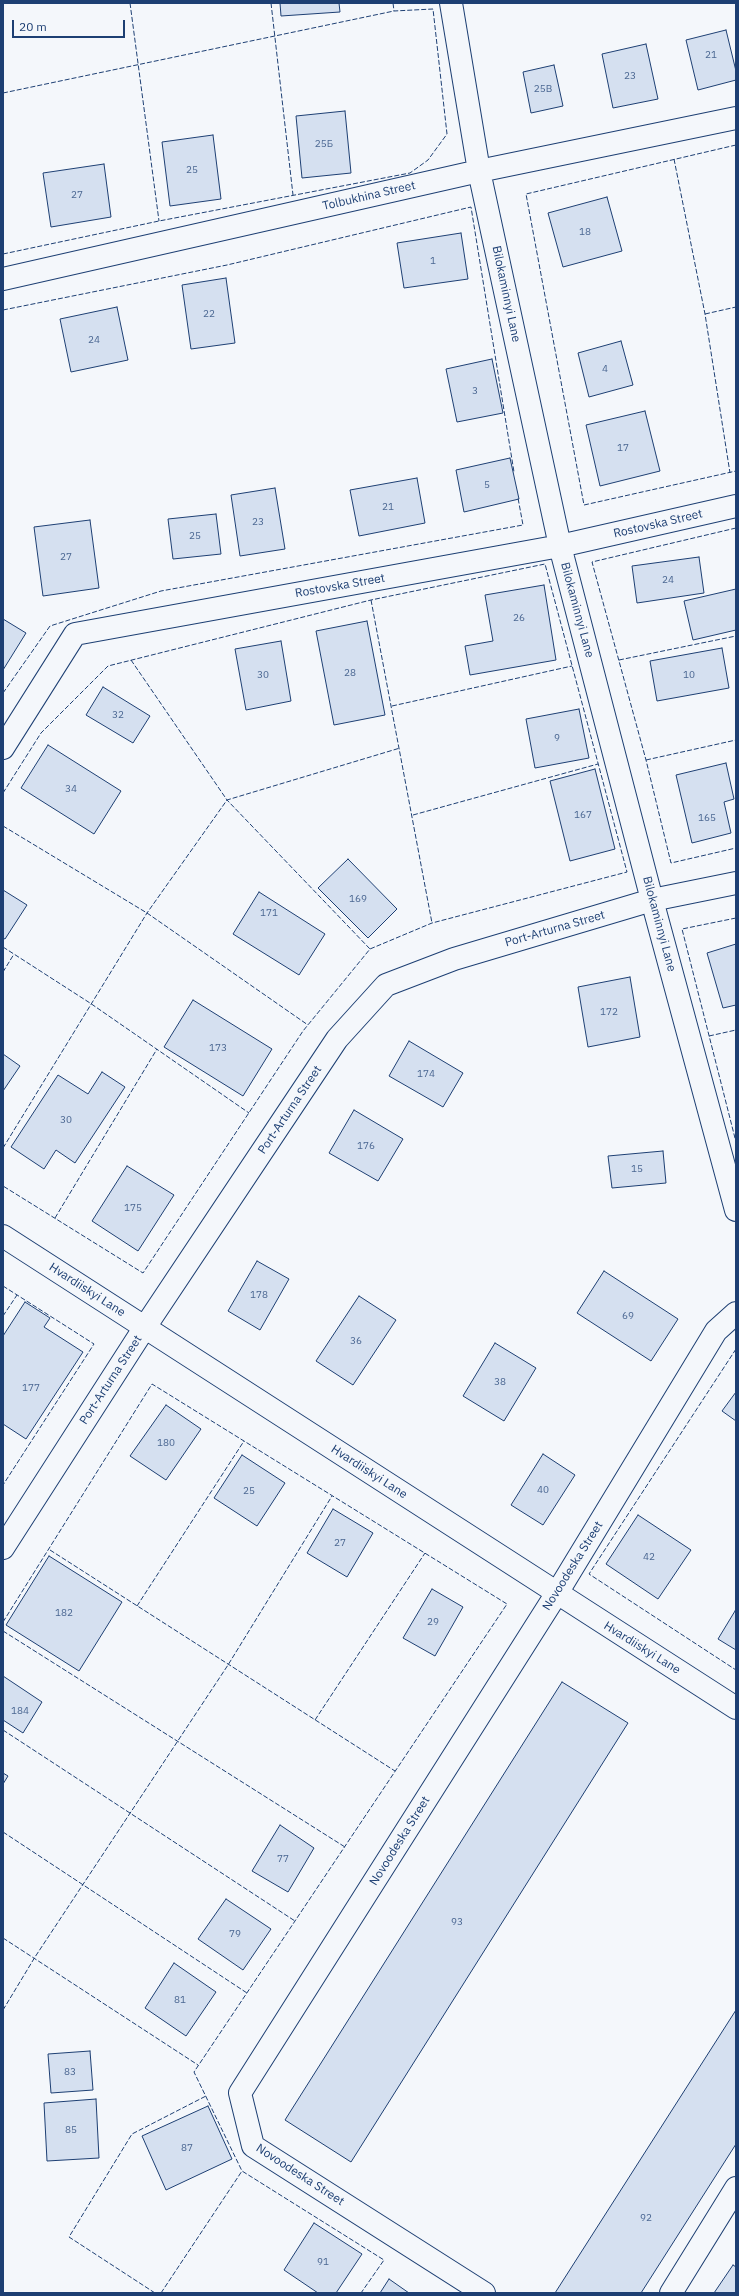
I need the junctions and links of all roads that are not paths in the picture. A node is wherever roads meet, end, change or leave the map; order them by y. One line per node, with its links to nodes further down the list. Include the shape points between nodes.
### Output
1 (452, 3): 3 (street, Bilokaminnyi Lane)
2 (736, 118): 3 (street, Tolbukhina Street)
3 (479, 171): 4 (street, Tolbukhina Street); 6 (street, Bilokaminnyi Lane)
4 (3, 279)
5 (736, 506): 6 (street, Rostovska Street)
6 (560, 546): 7 (street, Rostovska Street, via 76,634); 9 (street, Bilokaminnyi Lane)
7 (3, 748)
8 (736, 883): 9 (street, Port-Arturna Street)
9 (652, 900): 10 (street, Bilokaminnyi Lane); 13 (street, Port-Arturna Street, via 454,959 386,985 337,1039)
10 (736, 1210)
11 (3, 1236): 13 (street, Hvardiiskyi Lane)
12 (736, 1313): 15 (street, Novoodeska Street, via 716,1331)
13 (145, 1327): 14 (street, Port-Arturna Street); 15 (street, Hvardiiskyi Lane)
14 (3, 1548)
15 (556, 1593): 16 (street, Hvardiiskyi Lane); 18 (street, Novoodeska Street, via 240,2093 253,2146)
16 (736, 1708)
17 (736, 2188): 19 (street)
18 (484, 2293)
19 (671, 2293)

